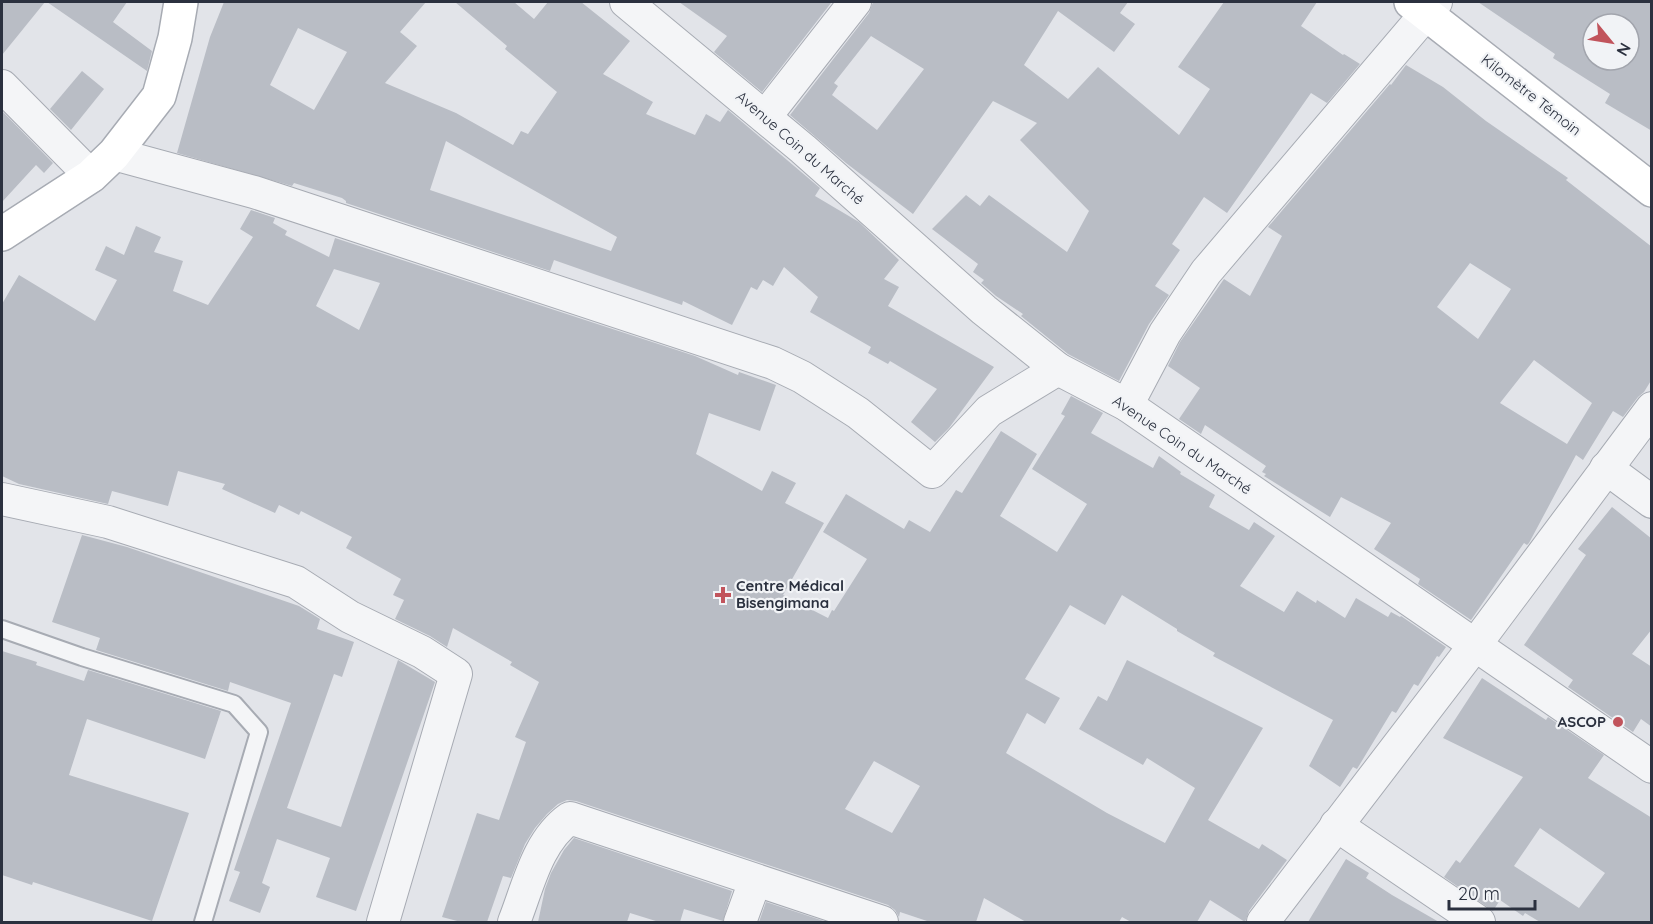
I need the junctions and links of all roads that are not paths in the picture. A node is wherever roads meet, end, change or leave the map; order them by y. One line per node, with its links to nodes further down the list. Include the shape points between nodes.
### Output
1 (181, 2): 7 (main road, via 176,38 159,96)
2 (855, 2): 6 (street)
3 (635, 5): 6 (street, Avenue Coin du Marché)
4 (1425, 5): 8 (main road, Kilomètre Témoin); 11 (street, via 1206,272 1165,333)
5 (2, 86): 7 (street)
6 (765, 117): 10 (street, Avenue Coin du Marché, via 984,310)
7 (103, 165): 9 (main road); 10 (street, via 265,196 773,363 858,413 932,472 989,411)
8 (1652, 190)
9 (2, 234)
10 (1058, 369): 11 (street, Avenue Coin du Marché)
11 (1127, 405): 17 (street, Avenue Coin du Marché)
12 (1652, 408): 13 (street)
13 (1606, 468): 15 (street); 17 (street)
14 (2, 499): 22 (street, via 108,522 296,582 456,674)
15 (1652, 502)
16 (2, 629): 21 (lane, via 234,704 259,732)
17 (1475, 645): 18 (street, Avenue Coin du Marché); 19 (street)
18 (1652, 767)
19 (1336, 825): 26 (street); 27 (street)
20 (755, 881): 23 (street, via 570,818 545,844); 24 (street); 25 (street)
21 (203, 922)
22 (382, 922)
23 (514, 922)
24 (740, 922)
25 (882, 922)
26 (1263, 922)
27 (1479, 922)

